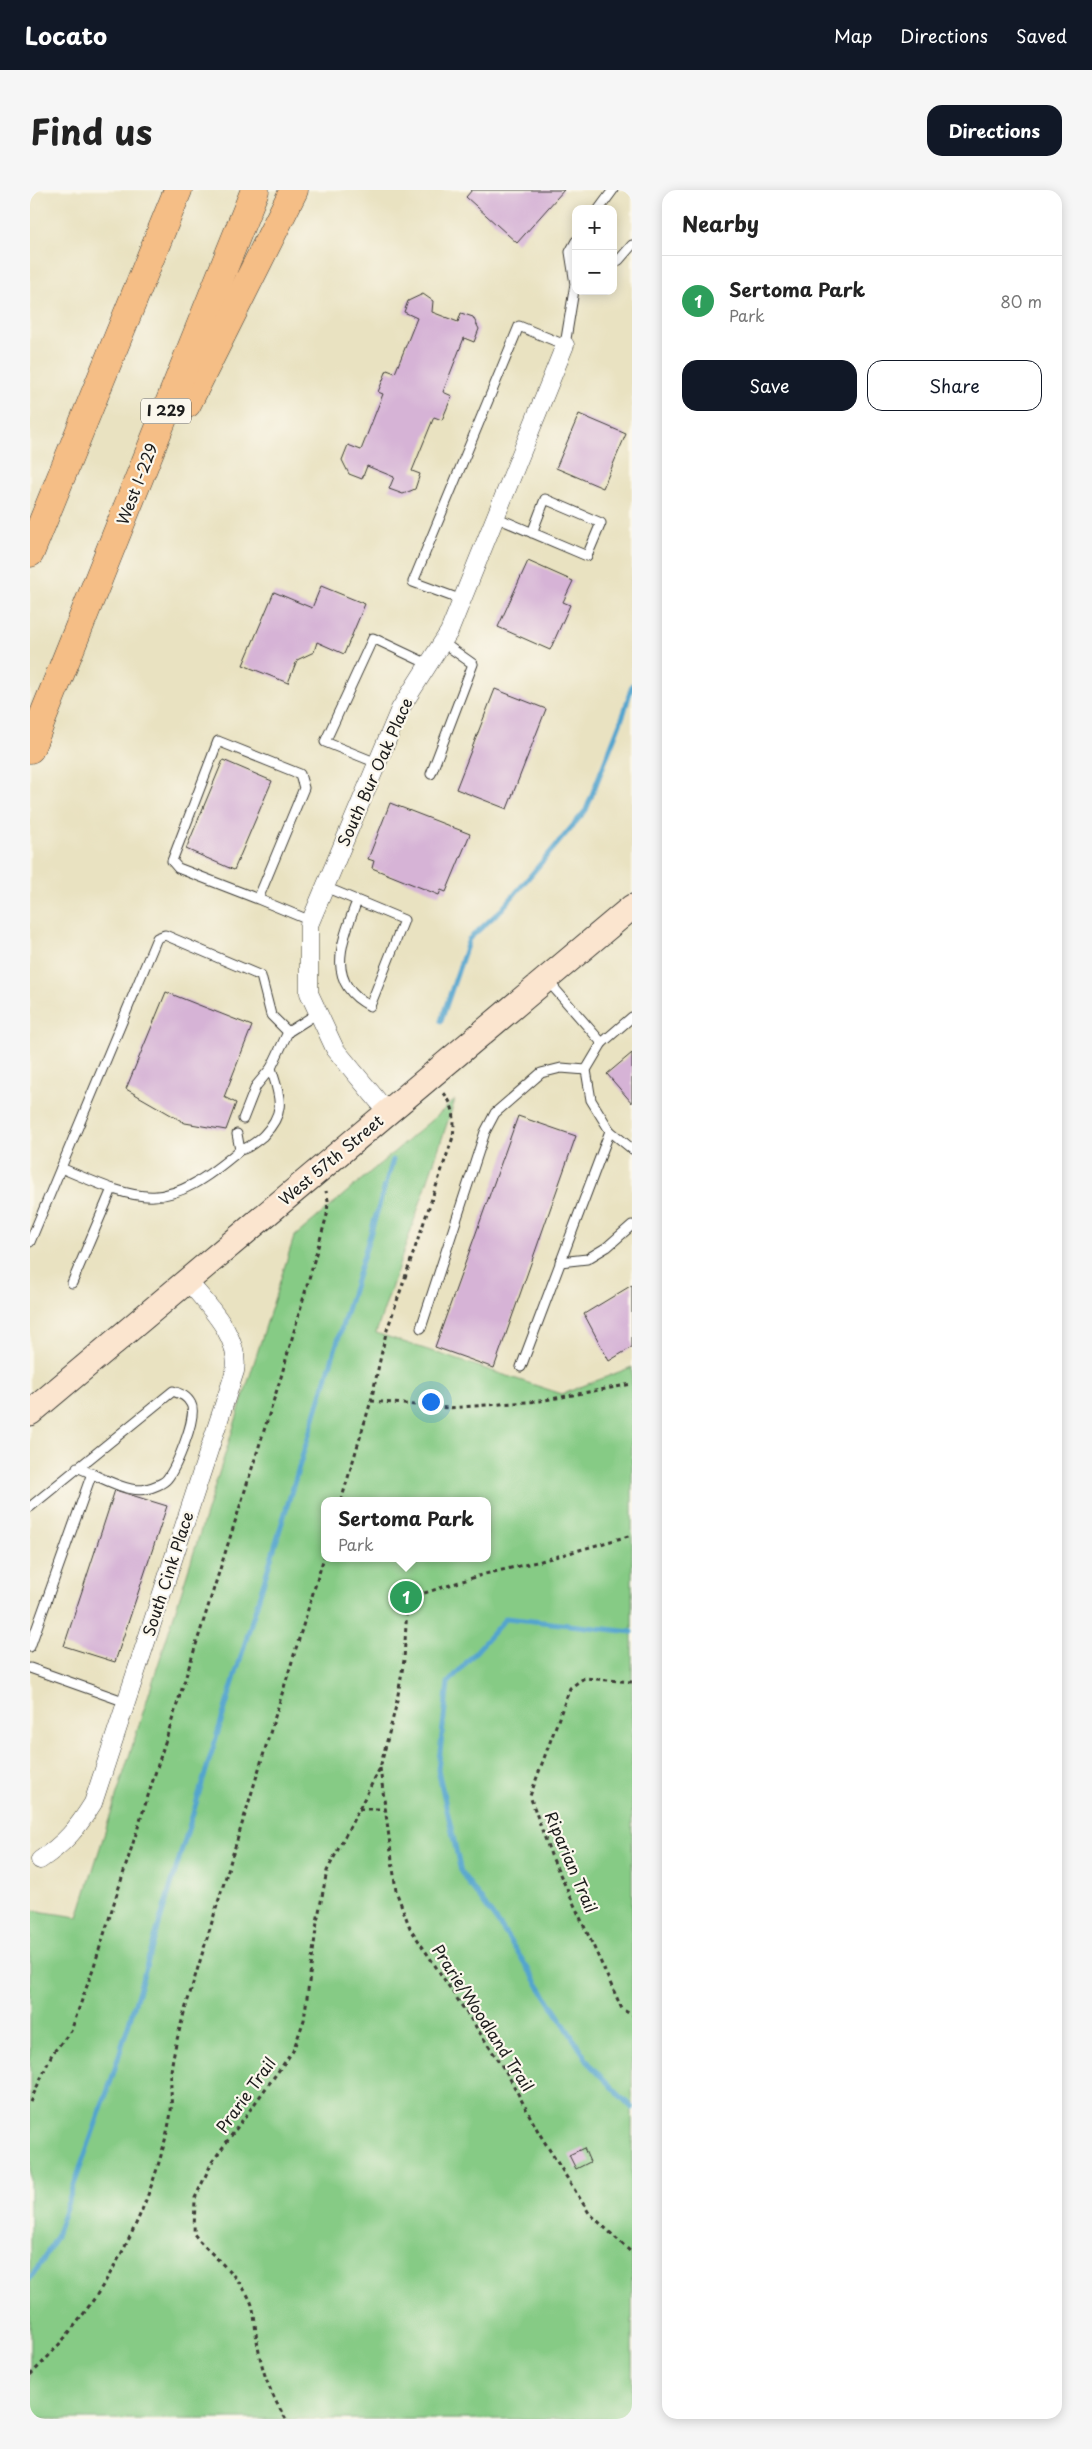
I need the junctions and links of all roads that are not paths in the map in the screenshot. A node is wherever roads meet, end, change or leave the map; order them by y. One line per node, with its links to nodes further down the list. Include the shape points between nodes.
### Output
1 (165, 190): 13 (highway)
2 (178, 190): 13 (highway)
3 (255, 190): 18 (highway, West I-229 / I 229)
4 (294, 190): 18 (highway, via 173,432)
5 (613, 190): 6 (lane)
6 (602, 205)
7 (632, 245): 9 (lane)
8 (572, 248): 10 (lane)
9 (617, 261)
10 (572, 265)
11 (573, 295): 12 (lane)
12 (565, 345): 14 (street, South Bur Oak Place); 17 (lane, via 519,326 413,582)
13 (89, 409): 16 (highway)
14 (495, 517): 15 (lane); 17 (street, South Bur Oak Place)
15 (532, 533): 15 (lane, via 587,556 601,523 545,499)
16 (30, 553)
17 (462, 600): 19 (street, South Bur Oak Place)
18 (79, 633): 21 (highway, West I-229 / I 229)
19 (442, 642): 20 (street, South Bur Oak Place); 23 (lane, via 473,664)
20 (428, 664): 22 (street, South Bur Oak Place, via 400,709); 22 (lane, via 373,638 325,742)
21 (30, 749)
22 (377, 763): 24 (street, South Bur Oak Place)
23 (431, 774)
24 (325, 887): 26 (lane); 28 (street, South Bur Oak Place)
25 (258, 899): 25 (lane, via 304,788 300,774 218,741 172,862 178,868); 28 (lane)
26 (357, 901): 26 (lane, via 404,920 370,1006 358,1000 342,976 340,946)
27 (632, 907): 29 (main road, West 57th Street)
28 (311, 921): 30 (street, South Bur Oak Place, via 309,993)
29 (546, 979): 33 (lane); 36 (main road, West 57th Street)
30 (318, 1013): 32 (lane); 36 (street, South Bur Oak Place, via 335,1049)
31 (632, 1017): 33 (lane)
32 (288, 1032): 34 (lane); 42 (lane, via 271,1015 261,976 165,935 160,936)
33 (602, 1043): 35 (lane)
34 (271, 1068): 37 (lane, via 256,1086); 41 (lane, via 279,1096 278,1117 260,1139)
35 (586, 1070): 38 (lane, via 591,1100); 49 (lane, via 562,1068 541,1073 495,1113 485,1132)
36 (388, 1113): 47 (main road, West 57th Street)
37 (243, 1119)
38 (610, 1131): 40 (lane); 46 (lane)
39 (238, 1134): 41 (lane)
40 (632, 1149)
41 (240, 1150): 43 (lane, via 209,1175 178,1193 140,1196)
42 (61, 1168): 43 (lane); 45 (lane)
43 (112, 1189): 48 (lane)
44 (632, 1225): 46 (lane, via 588,1259)
45 (30, 1242)
46 (560, 1262): 50 (lane)
47 (188, 1280): 51 (main road, West 57th Street); 57 (street, South Cink Place, via 226,1332 237,1359)
48 (72, 1283)
49 (421, 1328)
50 (521, 1367)
51 (30, 1414)
52 (77, 1467): 53 (lane); 53 (lane, via 173,1391 184,1395 192,1404 194,1414 188,1436 167,1480 146,1490 127,1488); 54 (lane)
53 (92, 1473): 55 (lane)
54 (30, 1507)
55 (30, 1647)
56 (30, 1668): 57 (lane)
57 (126, 1702): 58 (street, South Cink Place, via 93,1803 77,1828 60,1846)
58 (35, 1862)

